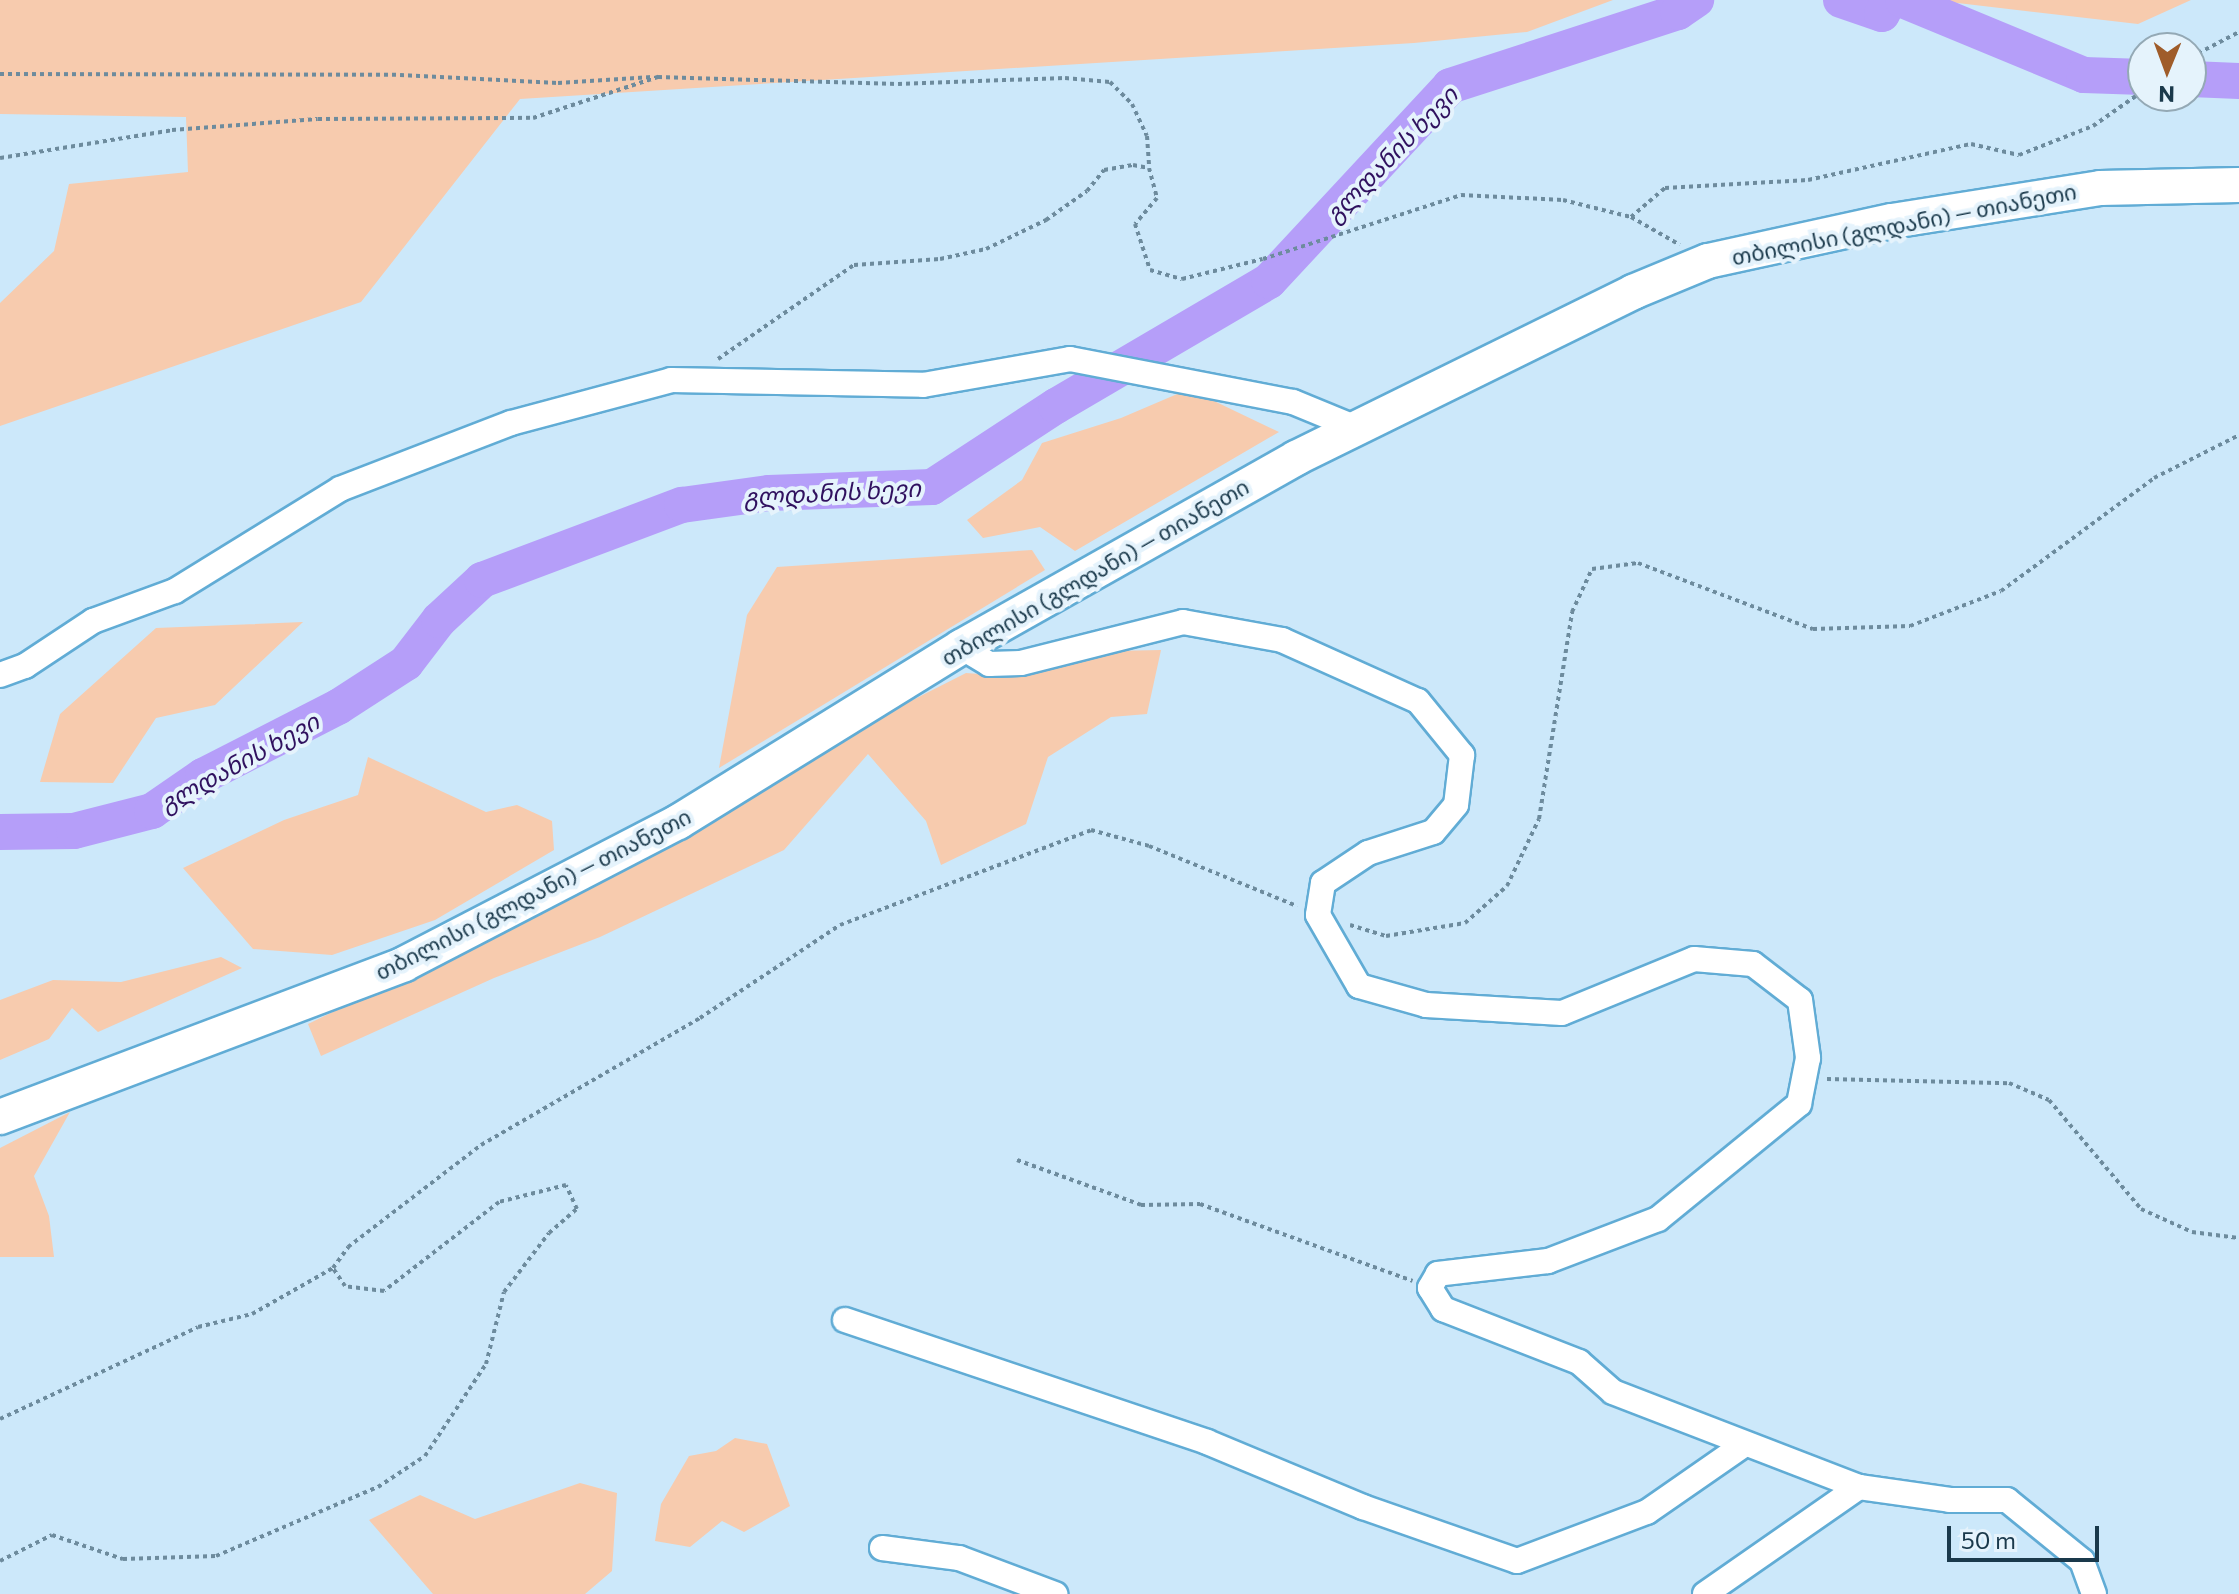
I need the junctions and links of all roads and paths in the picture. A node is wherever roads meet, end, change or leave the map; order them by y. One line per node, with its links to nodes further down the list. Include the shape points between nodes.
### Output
1 (2239, 32): 2 (path)
2 (2207, 49)
3 (0, 74): 4 (path, via 400,75 558,83)
4 (658, 77): 6 (path, via 533,118 318,119 172,130); 7 (path, via 898,84 1110,82 1132,104 1147,136)
5 (2127, 102): 9 (path, via 2093,126 2019,155 1971,144 1808,180 1665,188)
6 (0, 158)
7 (1149, 168): 9 (path, via 1157,198 1135,224 1150,270 1182,279 1263,259 1461,195 1563,200); 11 (path, via 1104,170 1087,191 1046,220 986,249 940,259 854,265 734,344)
8 (2239, 185): 10 (main road, თბილისი (გლდანი) — თიანეთი, via 2100,188 1892,221)
9 (1631, 217): 10 (path)
10 (1708, 261): 12 (main road, თბილისი (გლდანი) — თიანეთი)
11 (699, 378): 12 (street, via 923,385 1070,359 1293,402); 15 (street, via 614,393 511,423 340,489 175,591 93,621 25,666)
12 (1354, 427): 14 (main road, თბილისი (გლდანი) — თიანეთი)
13 (2239, 435): 16 (path, via 2154,478 2001,591 1910,626 1813,629 1638,563 1592,569 1572,612 1539,819 1507,886 1465,923 1386,936)
14 (961, 647): 16 (street, via 989,664 1021,663 1183,622 1282,640 1418,701 1462,755 1456,805 1433,832 1368,853 1323,883); 18 (main road, თბილისი (გლდანი) — თიანეთი, via 678,822 404,964)
15 (0, 675)
16 (1318, 915): 17 (street, via 1359,986 1426,1005 1562,1013 1694,959 1753,964 1800,1000 1808,1058); 21 (path, via 1149,846 1091,830 840,925 700,1018 481,1145 348,1247)
17 (1804, 1078): 20 (path, via 2009,1083 2049,1100 2141,1209 2192,1232); 22 (street, via 1799,1104 1658,1219 1548,1261 1438,1274)
18 (0, 1117)
19 (1017, 1160): 22 (path, via 1141,1205 1200,1204)
20 (2239, 1238)
21 (333, 1268): 24 (path, via 252,1314 198,1327); 28 (path, via 345,1286 384,1291 499,1202 566,1185 577,1209 549,1233 504,1292 486,1364 425,1456 378,1487 216,1556 123,1559 52,1535)
22 (1430, 1288): 25 (street, via 1443,1309 1579,1362 1613,1392)
23 (845, 1320): 25 (street, via 1207,1442 1363,1507 1517,1561 1647,1512)
24 (0, 1419)
25 (1742, 1446): 26 (street)
26 (1859, 1487): 30 (street); 31 (street, via 1950,1500 2007,1500 2082,1561)
27 (882, 1548): 29 (street, via 959,1558)
28 (0, 1561)
29 (1055, 1594)
30 (1705, 1594)
31 (2094, 1594)

